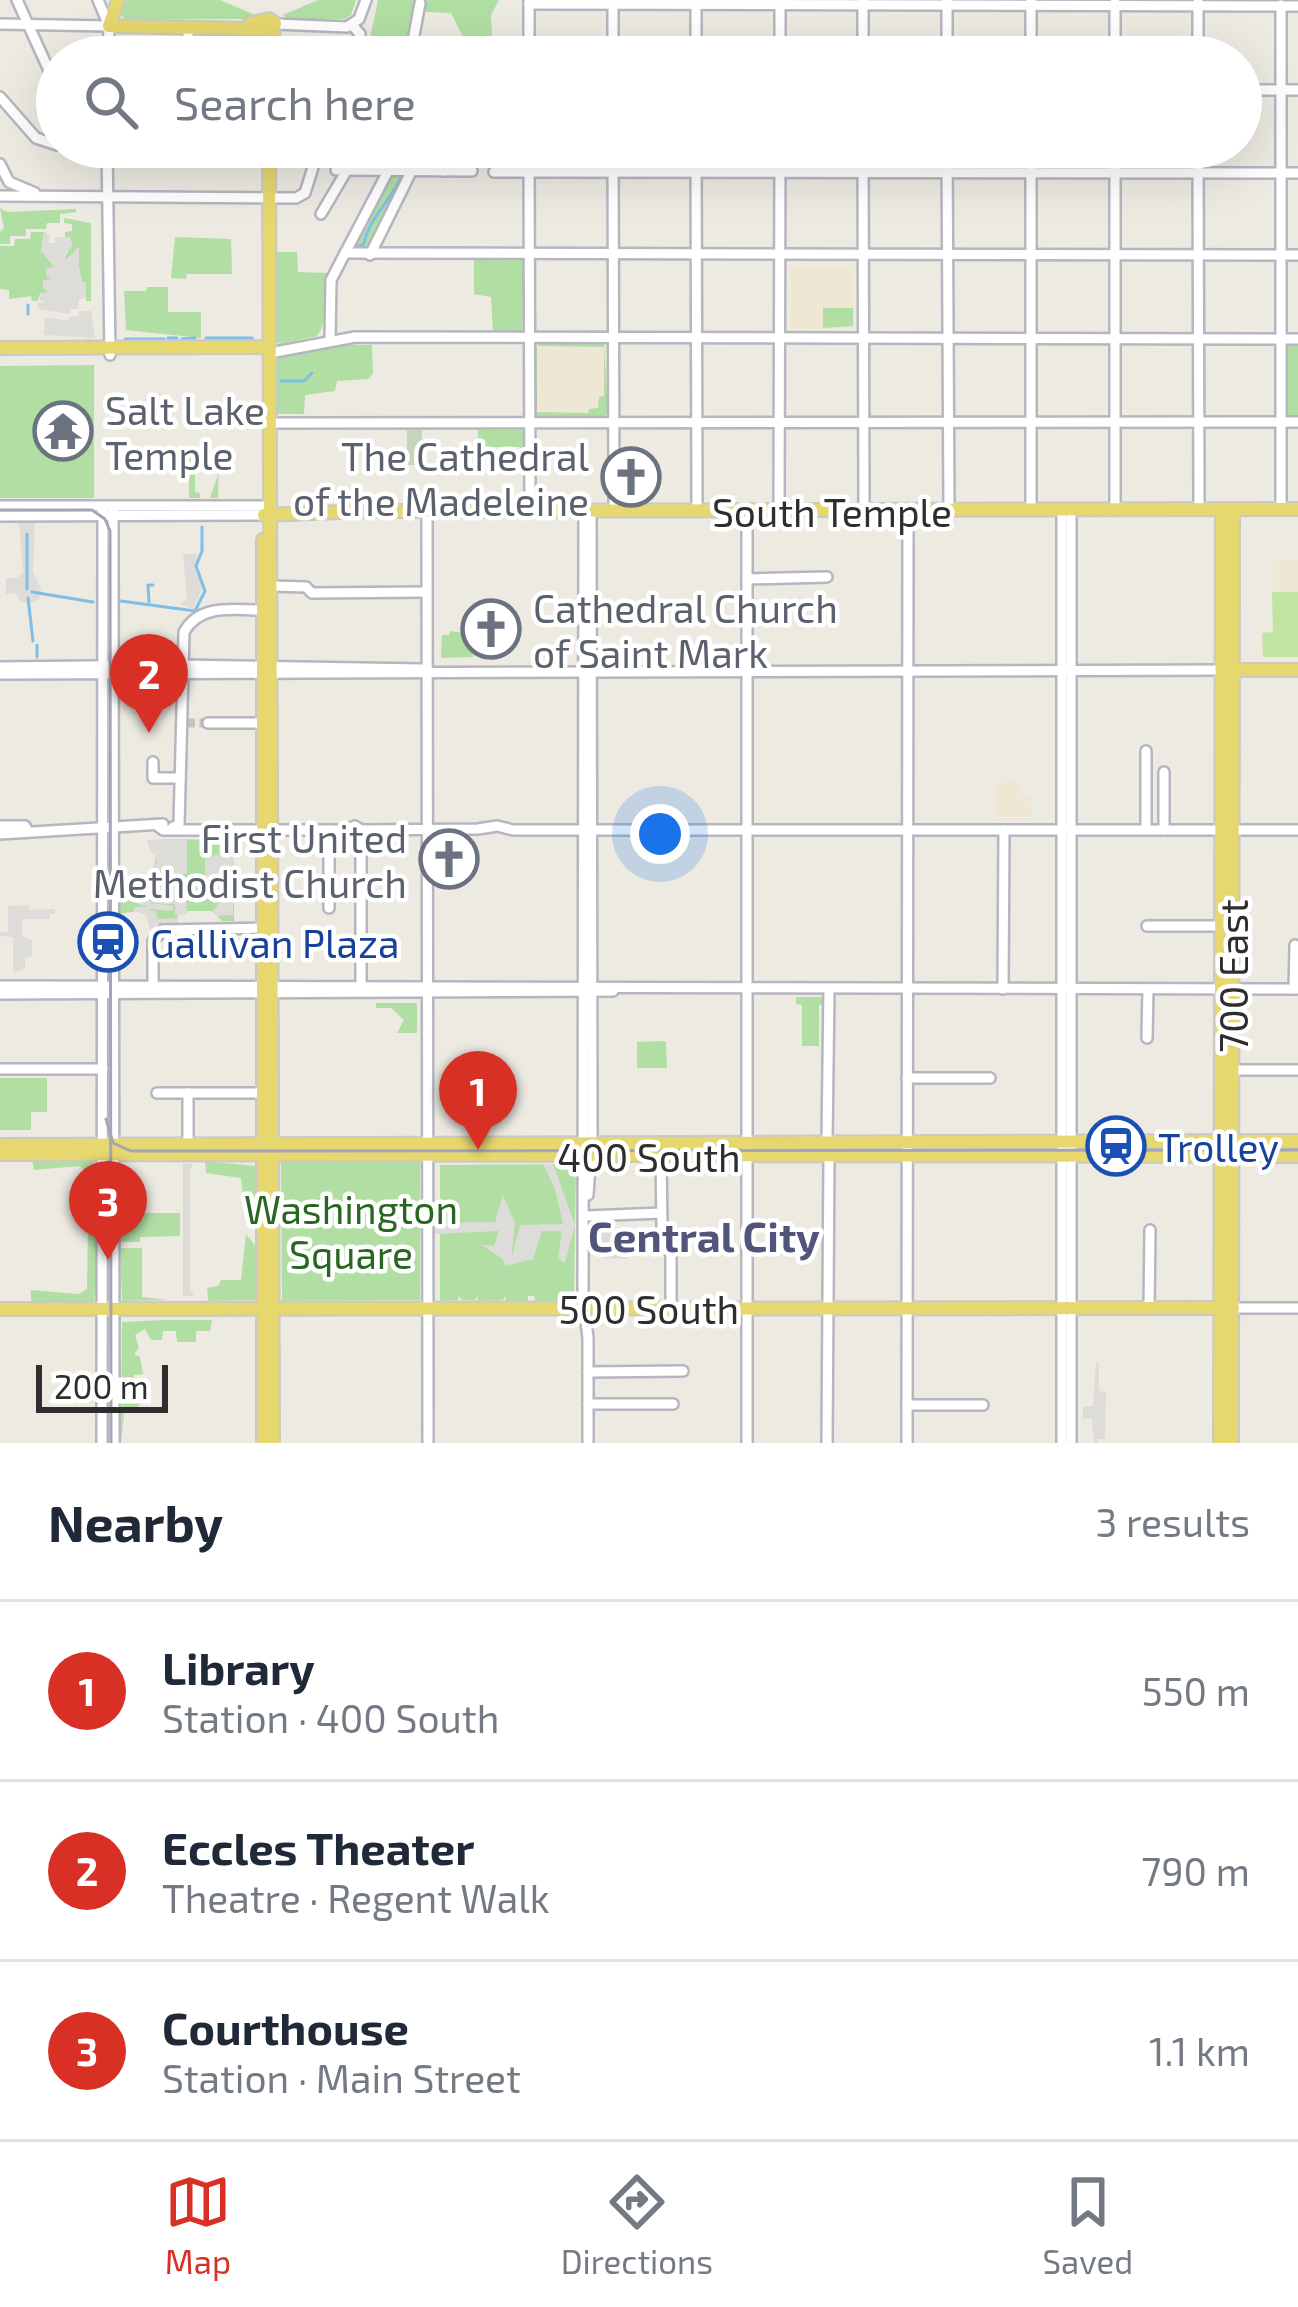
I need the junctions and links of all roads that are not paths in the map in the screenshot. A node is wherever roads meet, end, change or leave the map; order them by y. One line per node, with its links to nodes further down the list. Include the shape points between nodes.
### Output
1 (17, 0): 18 (street)
2 (98, 0): 20 (street)
3 (118, 0): 20 (main road)
4 (366, 1): 19 (street)
5 (530, 2): 6 (street); 28 (street)
6 (613, 2): 7 (street); 29 (street)
7 (696, 2): 8 (street); 30 (street)
8 (780, 2): 10 (street); 31 (street)
9 (420, 3): 27 (street)
10 (863, 3): 11 (street); 32 (street)
11 (947, 3): 12 (street); 33 (street)
12 (1031, 3): 13 (street); 34 (street)
13 (1115, 3): 14 (street); 35 (street)
14 (1198, 3): 15 (street); 36 (street)
15 (1281, 3): 16 (street); 39 (street)
16 (1298, 6)
17 (0, 24): 18 (street)
18 (29, 25): 20 (street); 37 (street)
19 (352, 25): 22 (street); 26 (street)
20 (110, 26): 21 (main road); 23 (street)
21 (188, 26): 22 (main road); 24 (street)
22 (269, 28): 25 (main road)
23 (109, 36)
24 (188, 36)
25 (269, 36)
26 (360, 36)
27 (414, 36)
28 (530, 36)
29 (613, 36)
30 (696, 36)
31 (780, 36)
32 (863, 36)
33 (947, 36)
34 (1031, 36)
35 (1115, 36)
36 (1198, 36)
37 (36, 41)
38 (1262, 90): 39 (street)
39 (1281, 90): 40 (street); 69 (street)
40 (1298, 90)
41 (0, 97): 42 (street)
42 (36, 138)
43 (0, 164): 72 (street, via 9,182)
44 (107, 168): 73 (street)
45 (269, 168): 74 (main road)
46 (313, 168): 74 (street, via 303,194)
47 (529, 168): 60 (street)
48 (613, 168): 61 (street)
49 (696, 168): 62 (street)
50 (780, 168): 63 (street)
51 (863, 168): 64 (street)
52 (947, 168): 65 (street)
53 (1031, 168): 66 (street)
54 (1115, 168): 67 (street)
55 (1198, 168): 68 (street)
56 (401, 170): 57 (street); 75 (street, via 341,170); 76 (street); 79 (street)
57 (445, 171): 58 (street)
58 (472, 172)
59 (494, 172): 60 (street)
60 (529, 172): 61 (street); 77 (street)
61 (613, 172): 62 (street); 78 (street)
62 (696, 172): 63 (street); 80 (street)
63 (780, 172): 64 (street); 81 (street)
64 (863, 172): 65 (street); 88 (street)
65 (947, 172): 66 (street); 82 (street)
66 (1031, 172): 67 (street); 83 (street)
67 (1115, 172): 68 (street); 84 (street)
68 (1198, 172): 69 (street); 85 (street)
69 (1281, 172): 70 (street); 86 (street)
70 (1298, 172)
71 (0, 196): 72 (street)
72 (38, 196): 73 (street)
73 (107, 197): 74 (street); 101 (street)
74 (268, 199): 102 (main road)
75 (321, 214)
76 (344, 253): 79 (street); 89 (street, via 331,280)
77 (530, 254): 78 (street); 79 (street); 90 (street)
78 (613, 254): 80 (street); 91 (street)
79 (370, 255)
80 (697, 255): 81 (street); 92 (street)
81 (780, 255): 88 (street); 93 (street)
82 (948, 255): 83 (street); 88 (street); 95 (street)
83 (1031, 255): 84 (street); 96 (street)
84 (1115, 255): 85 (street); 97 (street)
85 (1198, 255): 86 (street); 98 (street)
86 (1281, 255): 87 (street); 99 (street)
87 (1298, 255)
88 (863, 256): 94 (street)
89 (326, 337): 90 (street); 102 (street)
90 (530, 338): 91 (street); 104 (street)
91 (613, 338): 92 (street); 105 (street)
92 (697, 338): 93 (street); 106 (street)
93 (779, 338): 94 (street); 107 (street)
94 (863, 338): 95 (street); 108 (street)
95 (947, 338): 96 (street); 109 (street)
96 (1031, 338): 97 (street); 110 (street)
97 (1115, 338): 98 (street); 111 (street)
98 (1198, 338): 99 (street); 112 (street)
99 (1281, 338): 100 (street); 113 (street)
100 (1298, 339)
101 (108, 349): 102 (main road); 103 (main road)
102 (266, 350): 115 (main road); 125 (main road)
103 (0, 351)
104 (530, 422): 105 (street); 115 (street); 132 (street)
105 (613, 422): 106 (street); 134 (street)
106 (697, 422): 107 (street); 135 (street)
107 (779, 422): 108 (street); 128 (street)
108 (863, 422): 109 (street); 129 (street)
109 (948, 422): 110 (street); 131 (street)
110 (1031, 422): 111 (street); 120 (street)
111 (1115, 422): 112 (street); 122 (street)
112 (1198, 422): 113 (street); 117 (street)
113 (1281, 422): 114 (street); 118 (street)
114 (1298, 422)
115 (270, 423): 125 (main road)
116 (0, 506): 124 (street, South Temple)
117 (1199, 509): 122 (main road, South Temple); 123 (main road, South Temple)
118 (1281, 509): 119 (main road, South Temple); 123 (main road, South Temple)
119 (1298, 509)
120 (1031, 510): 121 (main road, South Temple); 131 (main road, South Temple)
121 (1066, 510): 122 (main road, South Temple); 146 (street)
122 (1115, 510)
123 (1227, 510): 147 (main road, 700 East)
124 (108, 511): 125 (street, South Temple); 136 (street, South Temple); 149 (street)
125 (267, 511): 126 (main road, South Temple); 139 (main road); 141 (main road)
126 (427, 511): 132 (main road, South Temple); 140 (street)
127 (747, 511): 128 (main road, South Temple); 135 (main road, South Temple); 138 (street)
128 (779, 511): 129 (main road, South Temple)
129 (864, 511): 130 (main road, South Temple)
130 (908, 511): 131 (main road, South Temple); 153 (street)
131 (949, 511)
132 (530, 512): 133 (main road, South Temple)
133 (587, 512): 134 (main road, South Temple); 151 (street)
134 (614, 512): 135 (main road, South Temple)
135 (697, 512)
136 (0, 516)
137 (827, 578): 138 (street)
138 (747, 579): 152 (street)
139 (272, 586): 140 (street); 145 (main road)
140 (428, 592): 150 (street)
141 (263, 610): 144 (street, via 196,616 183,636); 145 (main road)
142 (59, 667): 143 (street); 149 (street); 154 (street)
143 (0, 670): 154 (street)
144 (183, 670): 145 (street); 149 (street); 158 (street, via 184,723)
145 (268, 670): 150 (street); 156 (main road); 164 (main road)
146 (1067, 670): 147 (street); 153 (street); 174 (street)
147 (1227, 670): 148 (main road); 177 (main road, 700 East)
148 (1298, 670)
149 (108, 671): 154 (street); 165 (street)
150 (428, 671): 151 (street); 170 (street)
151 (587, 671): 152 (street); 166 (street)
152 (747, 671): 153 (street); 171 (street)
153 (906, 671): 172 (street)
154 (37, 675)
155 (208, 723): 156 (street)
156 (264, 723): 164 (main road)
157 (1146, 751): 175 (street)
158 (164, 763): 160 (street); 160 (street, via 153,778)
159 (1163, 772): 176 (street)
160 (180, 778): 161 (street)
161 (179, 824): 162 (street); 163 (street)
162 (159, 827): 163 (street); 165 (street)
163 (203, 827): 164 (street)
164 (268, 828): 168 (street); 182 (main road); 197 (main road)
165 (108, 829): 167 (street); 196 (street)
166 (587, 829): 170 (street); 171 (street); 200 (street)
167 (0, 830)
168 (329, 830): 169 (street); 179 (street)
169 (361, 830): 170 (street); 185 (street)
170 (428, 830): 199 (street)
171 (747, 830): 172 (street); 187 (street)
172 (906, 830): 173 (street); 189 (street)
173 (1004, 830): 174 (street); 190 (street)
174 (1066, 830): 175 (street); 191 (street)
175 (1146, 830): 176 (street)
176 (1164, 830): 177 (street)
177 (1226, 830): 178 (street); 181 (main road, 700 East); 193 (main road, 700 East)
178 (1298, 830)
179 (329, 908)
180 (1147, 926): 181 (street)
181 (1221, 926): 193 (main road, 700 East)
182 (264, 928): 184 (street, via 157,933); 197 (main road)
183 (1295, 945): 194 (street)
184 (153, 986): 186 (street); 196 (street)
185 (361, 986): 198 (street); 199 (street)
186 (179, 989): 196 (street); 197 (street); 197 (street)
187 (748, 989): 188 (street); 200 (street); 217 (street)
188 (829, 989): 189 (street); 218 (street)
189 (907, 989): 190 (street); 206 (street)
190 (1004, 989): 191 (street)
191 (1066, 989): 192 (street); 219 (street)
192 (1148, 989): 193 (street); 201 (street)
193 (1227, 989): 194 (street); 204 (main road, 700 East); 215 (main road, 700 East)
194 (1296, 989)
195 (0, 990): 196 (street)
196 (108, 990): 203 (street); 220 (street)
197 (267, 990): 198 (street); 210 (main road); 221 (main road)
198 (341, 990): 199 (street)
199 (428, 990): 200 (street); 222 (street)
200 (587, 990): 216 (street)
201 (1147, 1038)
202 (0, 1069): 203 (street)
203 (103, 1069): 220 (street)
204 (1232, 1070): 205 (street); 215 (main road, 700 East)
205 (1298, 1070)
206 (907, 1078): 207 (street); 214 (street)
207 (990, 1078)
208 (157, 1093): 209 (street)
209 (188, 1093): 210 (street); 212 (street)
210 (264, 1093): 221 (main road)
211 (1298, 1141): 215 (main road, 400 South)
212 (188, 1143): 220 (main road, 400 South); 221 (main road, 400 South)
213 (0, 1145): 220 (main road, 400 South)
214 (908, 1148): 218 (main road, 400 South); 219 (main road, 400 South); 234 (street)
215 (1227, 1148): 219 (main road, 400 South); 225 (main road, 400 South); 237 (main road, 700 East)
216 (587, 1149): 217 (main road, 400 South); 222 (main road, 400 South); 224 (main road, 400 South); 227 (street); 230 (street)
217 (748, 1149): 218 (main road, 400 South); 224 (main road, 400 South); 232 (street)
218 (828, 1149): 233 (street)
219 (1066, 1149): 235 (street)
220 (109, 1150): 221 (main road, 400 South); 223 (main road, 400 South); 229 (street)
221 (268, 1150): 222 (main road, 400 South); 240 (main road)
222 (428, 1150): 241 (street)
223 (0, 1154)
224 (661, 1156): 226 (street)
225 (1298, 1156)
226 (662, 1213): 227 (street); 231 (street)
227 (586, 1216): 230 (street)
228 (1150, 1229): 236 (street)
229 (109, 1308): 239 (main road, 500 South); 240 (main road, 500 South); 248 (street); 249 (street)
230 (586, 1308): 231 (main road, 500 South); 241 (main road, 500 South); 243 (street)
231 (671, 1308): 232 (main road, 500 South)
232 (747, 1308): 233 (main road, 500 South); 254 (street)
233 (827, 1308): 234 (main road, 500 South); 255 (street)
234 (908, 1308): 235 (main road, 500 South); 246 (street)
235 (1067, 1308): 236 (main road, 500 South); 257 (street)
236 (1149, 1308): 237 (main road, 500 South)
237 (1227, 1308): 238 (street, 500 South); 258 (main road, 700 East); 259 (main road, 700 East)
238 (1298, 1308)
239 (0, 1309)
240 (267, 1309): 241 (main road, 500 South); 250 (main road); 251 (main road)
241 (428, 1310): 252 (street)
242 (683, 1371): 243 (street)
243 (588, 1372): 245 (street)
244 (673, 1404): 245 (street)
245 (587, 1405): 253 (street)
246 (908, 1405): 247 (street); 256 (street)
247 (983, 1406)
248 (102, 1443)
249 (114, 1443)
250 (263, 1443)
251 (273, 1443)
252 (428, 1443)
253 (588, 1443)
254 (747, 1443)
255 (827, 1443)
256 (908, 1443)
257 (1067, 1443)
258 (1220, 1443)
259 (1232, 1443)

